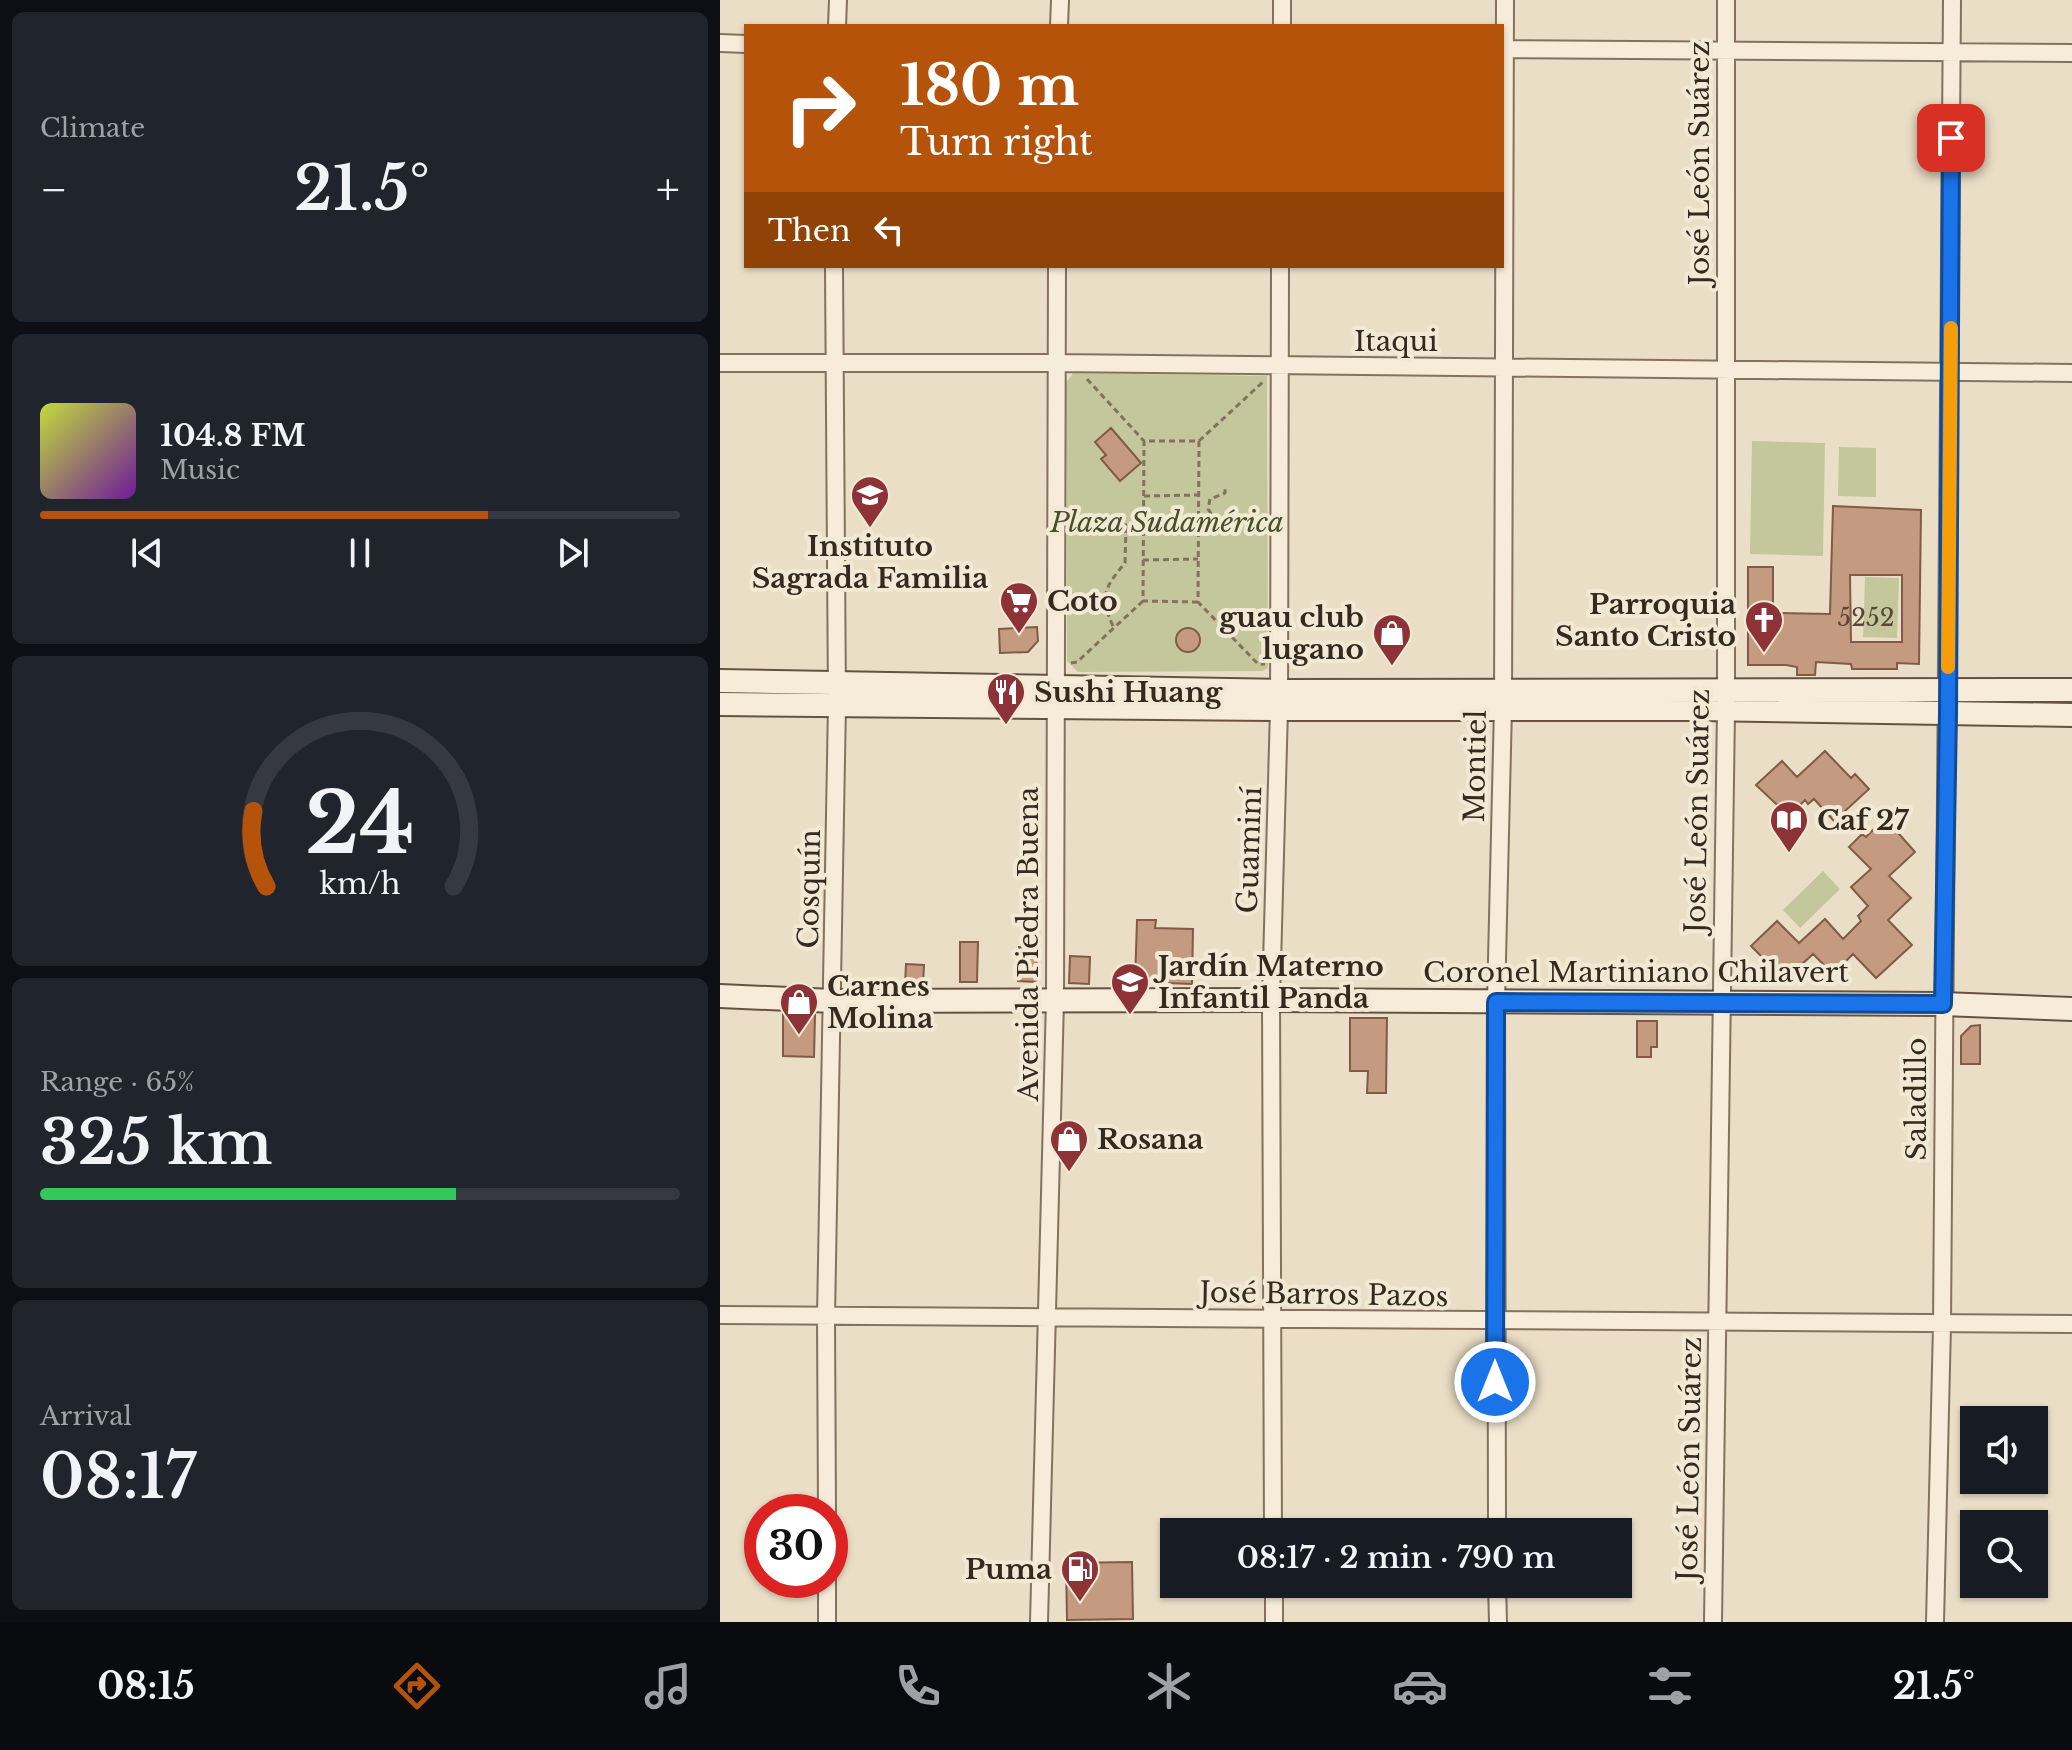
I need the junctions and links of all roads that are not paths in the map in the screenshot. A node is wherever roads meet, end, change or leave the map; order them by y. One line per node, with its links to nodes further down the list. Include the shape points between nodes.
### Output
1 (838, 0): 7 (street)
2 (1060, 0): 8 (street)
3 (1282, 0): 9 (street)
4 (1505, 0): 10 (street, Montiel)
5 (1726, 0): 14 (street, José León Suárez)
6 (1952, 0): 15 (street, Saladillo)
7 (837, 24)
8 (1059, 24)
9 (1282, 24)
10 (1504, 24)
11 (720, 43): 12 (street)
12 (744, 44)
13 (1504, 49): 14 (street)
14 (1725, 50): 15 (street); 26 (street, José León Suárez)
15 (1951, 51): 16 (street); 27 (street, Saladillo)
16 (2072, 53)
17 (834, 268): 22 (street, Cosquín)
18 (1057, 268): 23 (street, Avenida Piedra Buena)
19 (1280, 268): 24 (street, Guaminí)
20 (1502, 268): 25 (street, Montiel)
21 (720, 363): 22 (street, Itaqui)
22 (833, 363): 23 (street, Itaqui); 33 (street, Cosquín)
23 (1064, 363): 24 (street, Itaqui); 30 (street, Avenida Piedra Buena, via 1055,525)
24 (1279, 367): 25 (street, Itaqui); 35 (street, Guaminí)
25 (1502, 367): 26 (street, Itaqui); 34 (street, Montiel)
26 (1725, 368): 27 (street, Itaqui); 36 (street, José León Suárez)
27 (1951, 372): 28 (street, Itaqui); 32 (street, Saladillo)
28 (2072, 373)
29 (720, 681): 33 (main road)
30 (1055, 687): 33 (main road); 35 (main road); 41 (street, Avenida Piedra Buena)
31 (2072, 690): 32 (main road)
32 (1948, 691): 36 (main road); 38 (street, Saladillo)
33 (836, 693): 37 (main road); 43 (street, Cosquín)
34 (1503, 699): 35 (main road); 36 (main road); 44 (street, Montiel)
35 (1279, 700): 42 (street, Guaminí)
36 (1726, 700): 38 (main road); 45 (street, José León Suárez)
37 (720, 704)
38 (1948, 714): 39 (main road); 46 (street, Saladillo)
39 (2072, 715)
40 (720, 996): 43 (main road, Coronel Martiniano Chilavert)
41 (1055, 1000): 42 (main road, Coronel Martiniano Chilavert); 43 (main road, Coronel Martiniano Chilavert); 50 (street, Avenida Piedra Buena)
42 (1271, 1000): 44 (main road, Coronel Martiniano Chilavert); 51 (street, Guaminí)
43 (833, 1001): 49 (street, Cosquín)
44 (1496, 1002): 45 (main road, Coronel Martiniano Chilavert); 52 (street, Montiel)
45 (1720, 1003): 46 (main road, Coronel Martiniano Chilavert); 53 (street, José León Suárez)
46 (1943, 1004): 47 (main road, Coronel Martiniano Chilavert); 55 (street, Saladillo)
47 (2072, 1009)
48 (720, 1315): 49 (street, José Barros Pazos)
49 (826, 1317): 50 (street, José Barros Pazos); 56 (street, Cosquín)
50 (1047, 1318): 51 (street, José Barros Pazos); 63 (street, Avenida Piedra Buena)
51 (1271, 1319): 52 (street, José Barros Pazos); 57 (street, Guaminí)
52 (1495, 1322): 53 (street, José Barros Pazos); 58 (street, Montiel)
53 (1717, 1323): 55 (street, José Barros Pazos); 66 (street, José León Suárez)
54 (2072, 1324): 55 (street, José Barros Pazos)
55 (1942, 1325): 67 (street, Saladillo)
56 (827, 1494)
57 (1273, 1518)
58 (1497, 1518)
59 (827, 1598): 62 (street)
60 (1274, 1598): 64 (street)
61 (1497, 1598): 65 (street)
62 (827, 1622)
63 (1039, 1622)
64 (1274, 1622)
65 (1498, 1622)
66 (1713, 1622)
67 (1935, 1622)

